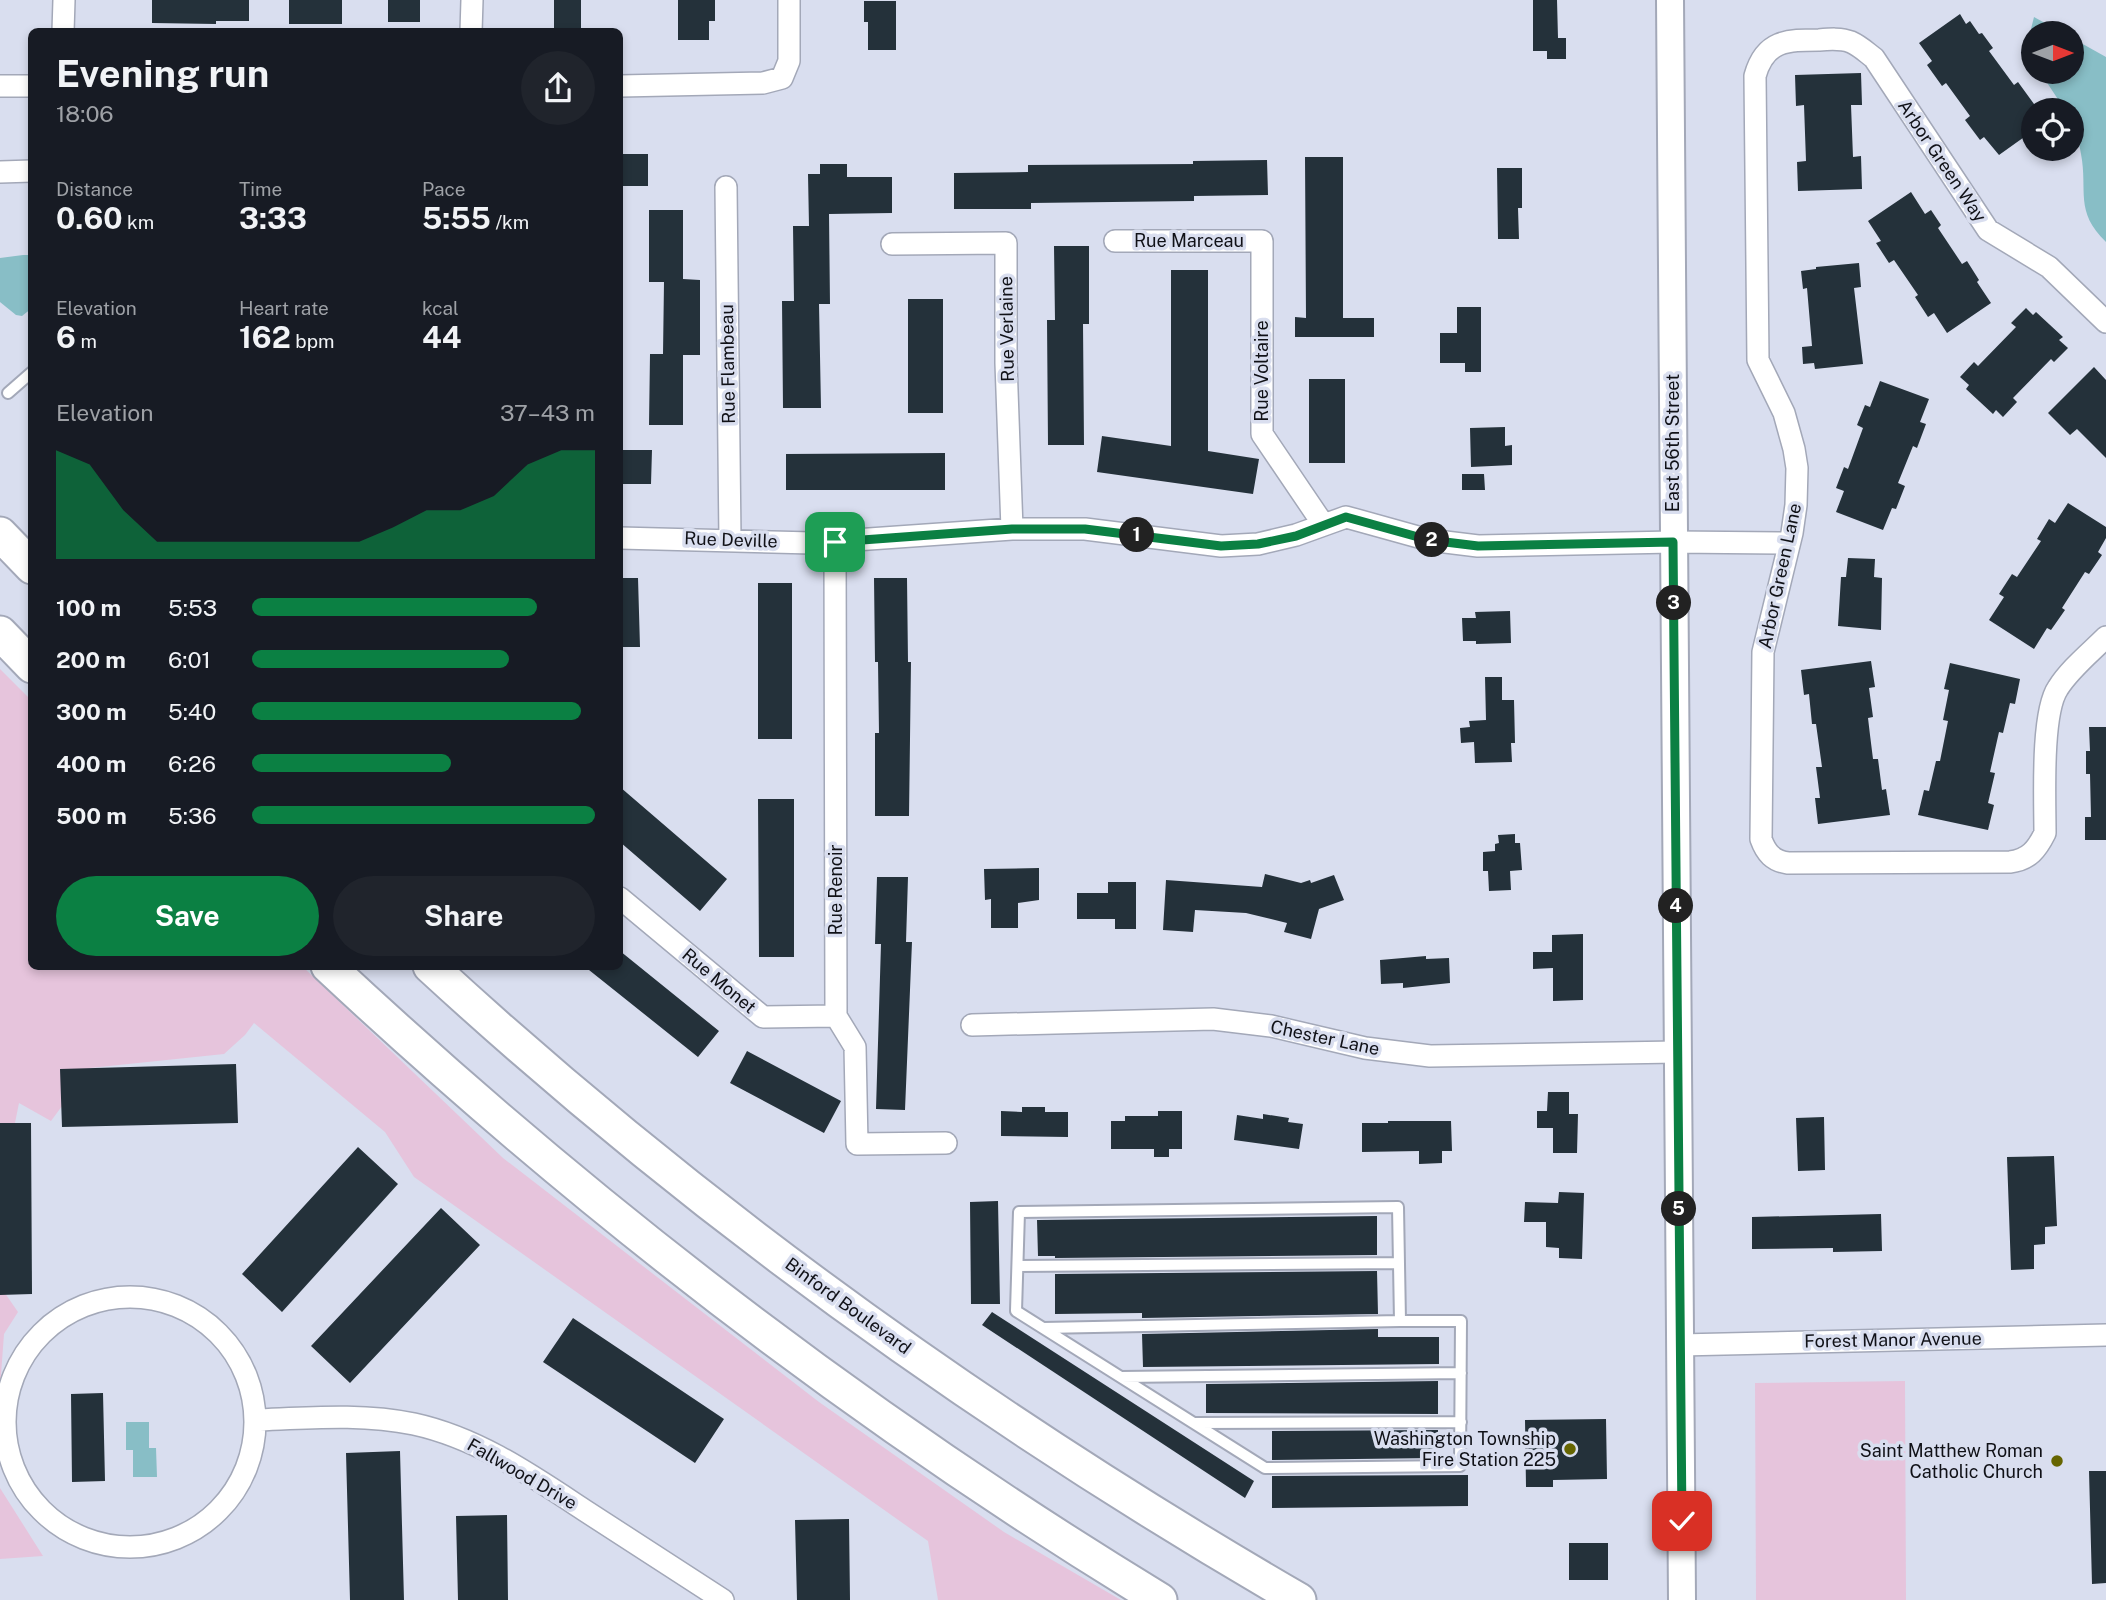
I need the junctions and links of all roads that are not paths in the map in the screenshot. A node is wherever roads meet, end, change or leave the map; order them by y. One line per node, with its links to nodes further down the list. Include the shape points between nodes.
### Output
1 (64, 0): 5 (street)
2 (472, 0): 6 (street)
3 (789, 0): 10 (street, via 789,61 782,78 764,83)
4 (1670, 0): 26 (street, East 56th Street)
5 (64, 28)
6 (471, 28)
7 (1811, 40): 17 (street, Arbor Green Way, via 1849,42 1874,58 1989,230 2049,267); 27 (street, Arbor Green Lane, via 1787,40 1769,50 1755,76 1758,360 1784,412 1794,449 1796,505)
8 (0, 86): 9 (street)
9 (28, 86)
10 (623, 86)
11 (28, 171): 12 (street)
12 (0, 172)
13 (726, 187): 24 (street, Rue Flambeau)
14 (1115, 241): 15 (street, Rue Marceau)
15 (1262, 241): 20 (street, Rue Voltaire, via 1262,434)
16 (892, 244): 21 (street, Rue Verlaine, via 1006,243)
17 (2106, 322)
18 (28, 376): 19 (lane)
19 (8, 393)
20 (1323, 524): 21 (street, Rue Deville, via 1296,536 1221,546 1085,529); 26 (street, Rue Deville, via 1346,517 1429,540 1478,546)
21 (1012, 529): 25 (street, Rue Deville)
22 (0, 534): 28 (main road)
23 (623, 538): 24 (street, Rue Deville)
24 (730, 540): 25 (street, Rue Deville)
25 (835, 542): 35 (street, Rue Renoir)
26 (1673, 542): 27 (street, Rue Deville); 37 (street, East 56th Street)
27 (1788, 543): 30 (street, Arbor Green Lane, via 1763,652 1761,839 1779,862 2022,859 2036,849 2045,833 2047,718 2052,699)
28 (28, 563)
29 (0, 633): 31 (main road)
30 (2106, 637)
31 (28, 662)
32 (623, 900): 35 (street, Rue Monet, via 763,1017)
33 (332, 970): 53 (main road, via 535,1149 716,1295 978,1483)
34 (435, 970): 54 (main road, Binford Boulevard, via 651,1156 848,1307 1041,1441)
35 (836, 1016): 38 (street, via 855,1047 857,1144)
36 (972, 1025): 37 (street, Chester Lane, via 1213,1020 1271,1026 1365,1048 1430,1056)
37 (1677, 1052): 44 (street, East 56th Street)
38 (946, 1143)
39 (1399, 1263): 40 (lane); 40 (lane, via 1398,1207 1019,1212); 41 (lane)
40 (1018, 1266): 42 (lane, via 1016,1311)
41 (1400, 1321): 42 (lane); 45 (lane, via 1461,1321)
42 (1043, 1328): 46 (lane)
43 (2106, 1335): 44 (street, Forest Manor Avenue)
44 (1680, 1345): 55 (street, East 56th Street)
45 (1461, 1373): 46 (lane); 49 (lane)
46 (1121, 1377): 50 (lane)
47 (3, 1413): 48 (street, via 24,1355 44,1331 88,1304 130,1297 152,1298 182,1308 220,1335 246,1374); 51 (street)
48 (255, 1420): 51 (street, via 247,1466 224,1505 188,1533 144,1547 94,1542 57,1524 22,1486); 52 (street, Fallwood Drive, via 376,1418 453,1435 519,1468)
49 (1461, 1422): 50 (lane); 50 (lane, via 1460,1466 1265,1468)
50 (1194, 1423)
51 (4, 1447)
52 (723, 1600)
53 (1160, 1600)
54 (1299, 1600)
55 (1682, 1600)

